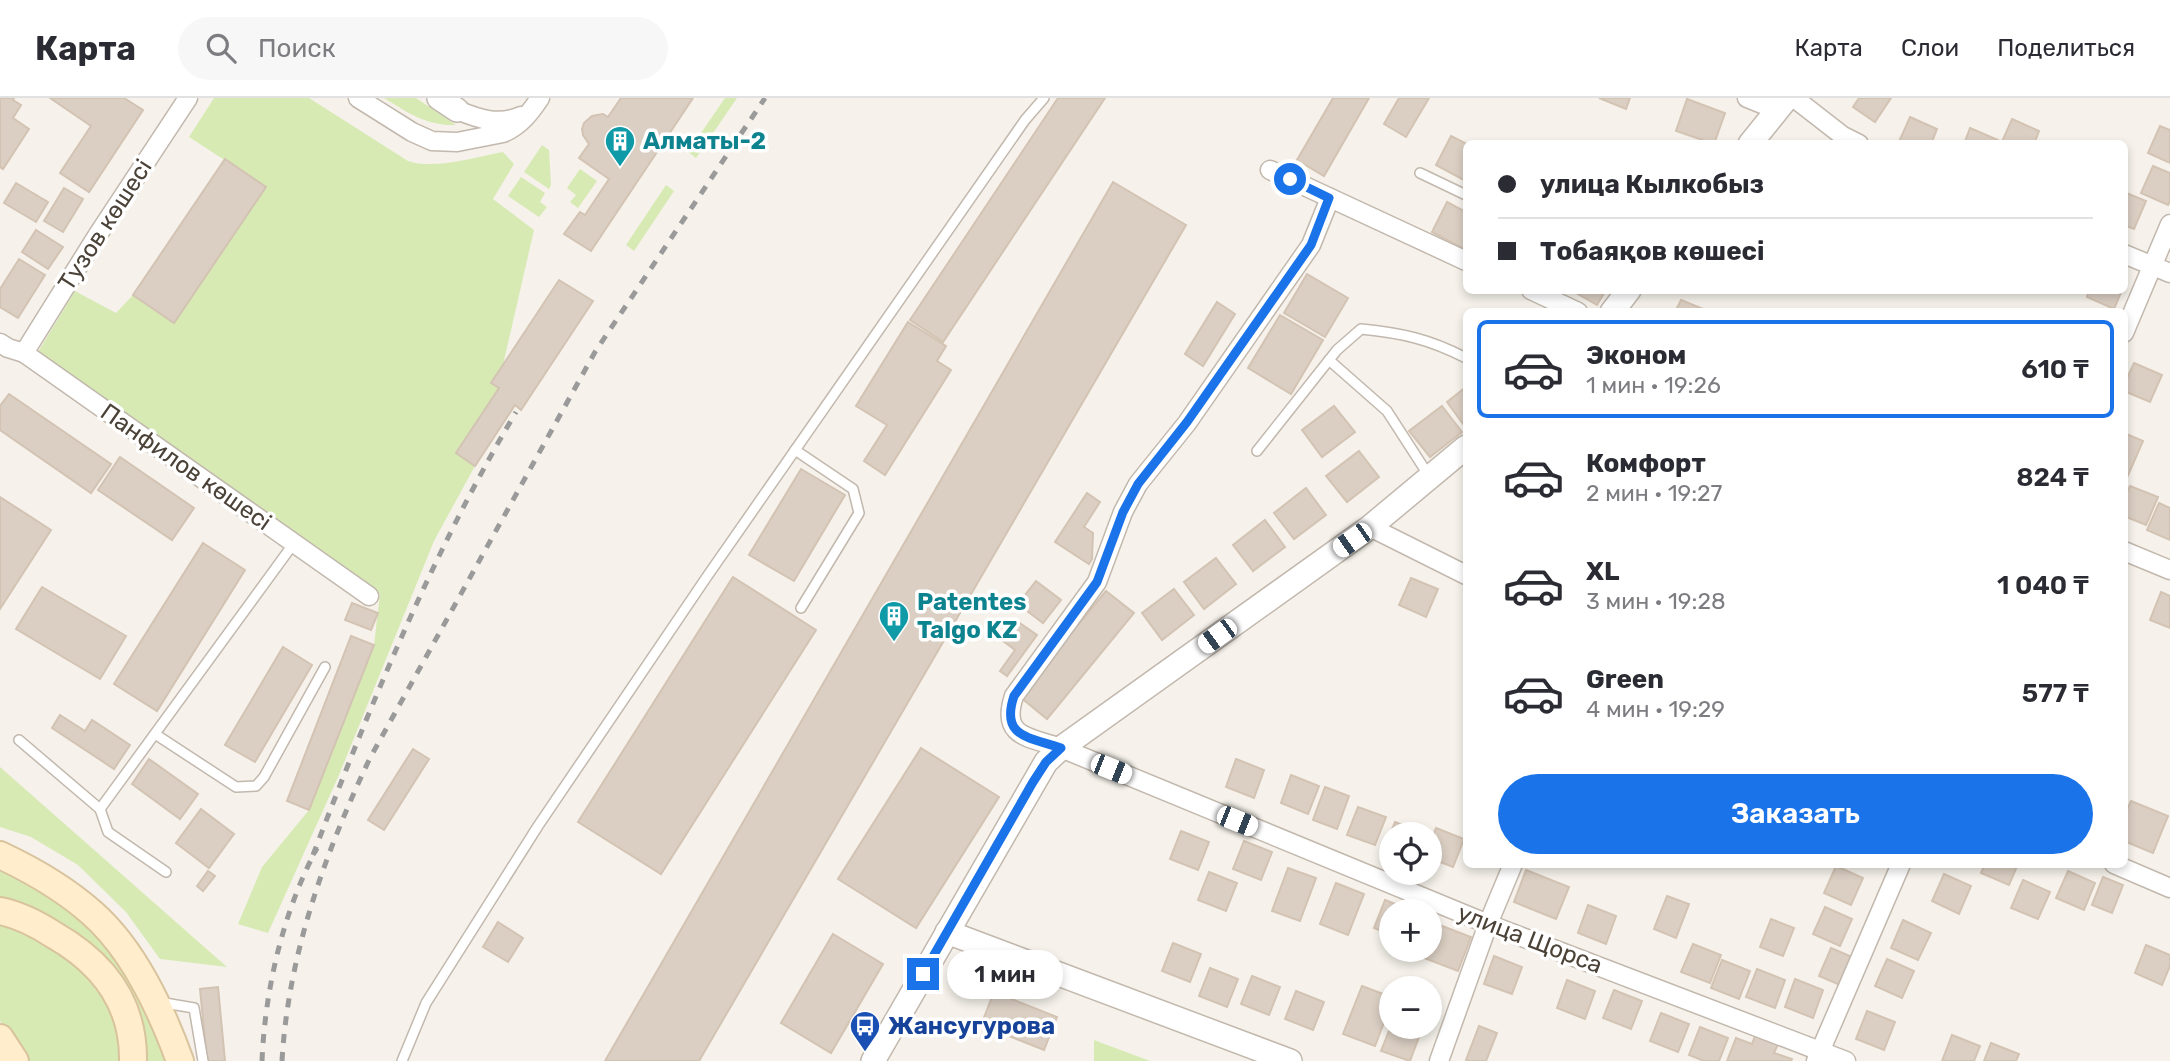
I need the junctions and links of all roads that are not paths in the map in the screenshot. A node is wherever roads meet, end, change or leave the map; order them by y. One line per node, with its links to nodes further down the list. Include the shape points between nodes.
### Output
1 (188, 98): 25 (street, Тузов көшесі)
2 (358, 98): 6 (street, via 422,137 445,142 503,133 519,124)
3 (1044, 98): 28 (lane)
4 (1747, 98): 5 (street)
5 (1786, 102): 8 (street); 9 (street)
6 (537, 103): 7 (street, via 521,116 502,121 488,121)
7 (448, 104)
8 (1753, 140)
9 (1851, 140)
10 (1270, 170): 13 (street)
11 (1420, 173): 12 (lane)
12 (1463, 194)
13 (1329, 198): 16 (street); 42 (street, улица Щорса, via 1311,245 1138,484 1097,582 1014,696 1011,726 1018,733)
14 (2170, 223): 17 (street)
15 (2128, 256): 17 (street)
16 (1463, 260)
17 (2152, 266): 18 (street); 23 (street)
18 (2170, 273)
19 (1540, 294): 21 (street)
20 (1626, 294): 22 (street)
21 (1569, 308)
22 (1615, 308)
23 (2128, 323)
24 (0, 343): 25 (street, Панфилов көшесі)
25 (24, 353): 33 (street, Панфилов көшесі)
26 (1463, 356): 27 (lane, via 1401,333 1361,329)
27 (1329, 360): 30 (lane); 31 (lane, via 1387,411)
28 (795, 450): 38 (lane, via 853,489 859,513); 60 (lane, via 538,826 426,1003)
29 (1463, 450): 31 (street)
30 (1256, 451)
31 (1430, 478): 32 (street)
32 (1370, 527): 36 (street); 42 (street)
33 (294, 543): 37 (street, Панфилов көшесі); 40 (lane)
34 (2128, 553): 35 (street)
35 (2170, 570)
36 (1463, 574)
37 (369, 596)
38 (801, 608)
39 (325, 667): 40 (lane, via 257,786 236,787)
40 (155, 734): 43 (lane)
41 (19, 740): 43 (lane)
42 (1061, 748): 51 (street, улица Щорса); 52 (street, via 1033,782)
43 (100, 809): 48 (lane, via 108,832)
44 (0, 855): 53 (main road, via 91,912 122,947)
45 (1511, 868): 51 (street)
46 (1899, 868): 55 (street)
47 (2123, 868): 49 (street)
48 (166, 872)
49 (2170, 888)
50 (0, 911): 57 (main road, via 52,933 104,973 127,1018)
51 (1488, 924): 55 (street, улица Щорса); 63 (street)
52 (947, 932): 61 (street); 62 (street)
53 (153, 1000): 58 (main road); 59 (lane, via 194,1009)
54 (0, 1038): 56 (main road)
55 (1818, 1056): 64 (street, улица Щорса)
56 (15, 1061)
57 (133, 1061)
58 (180, 1061)
59 (203, 1061)
60 (402, 1061)
61 (873, 1061)
62 (1290, 1061)
63 (1439, 1061)
64 (1846, 1061)

